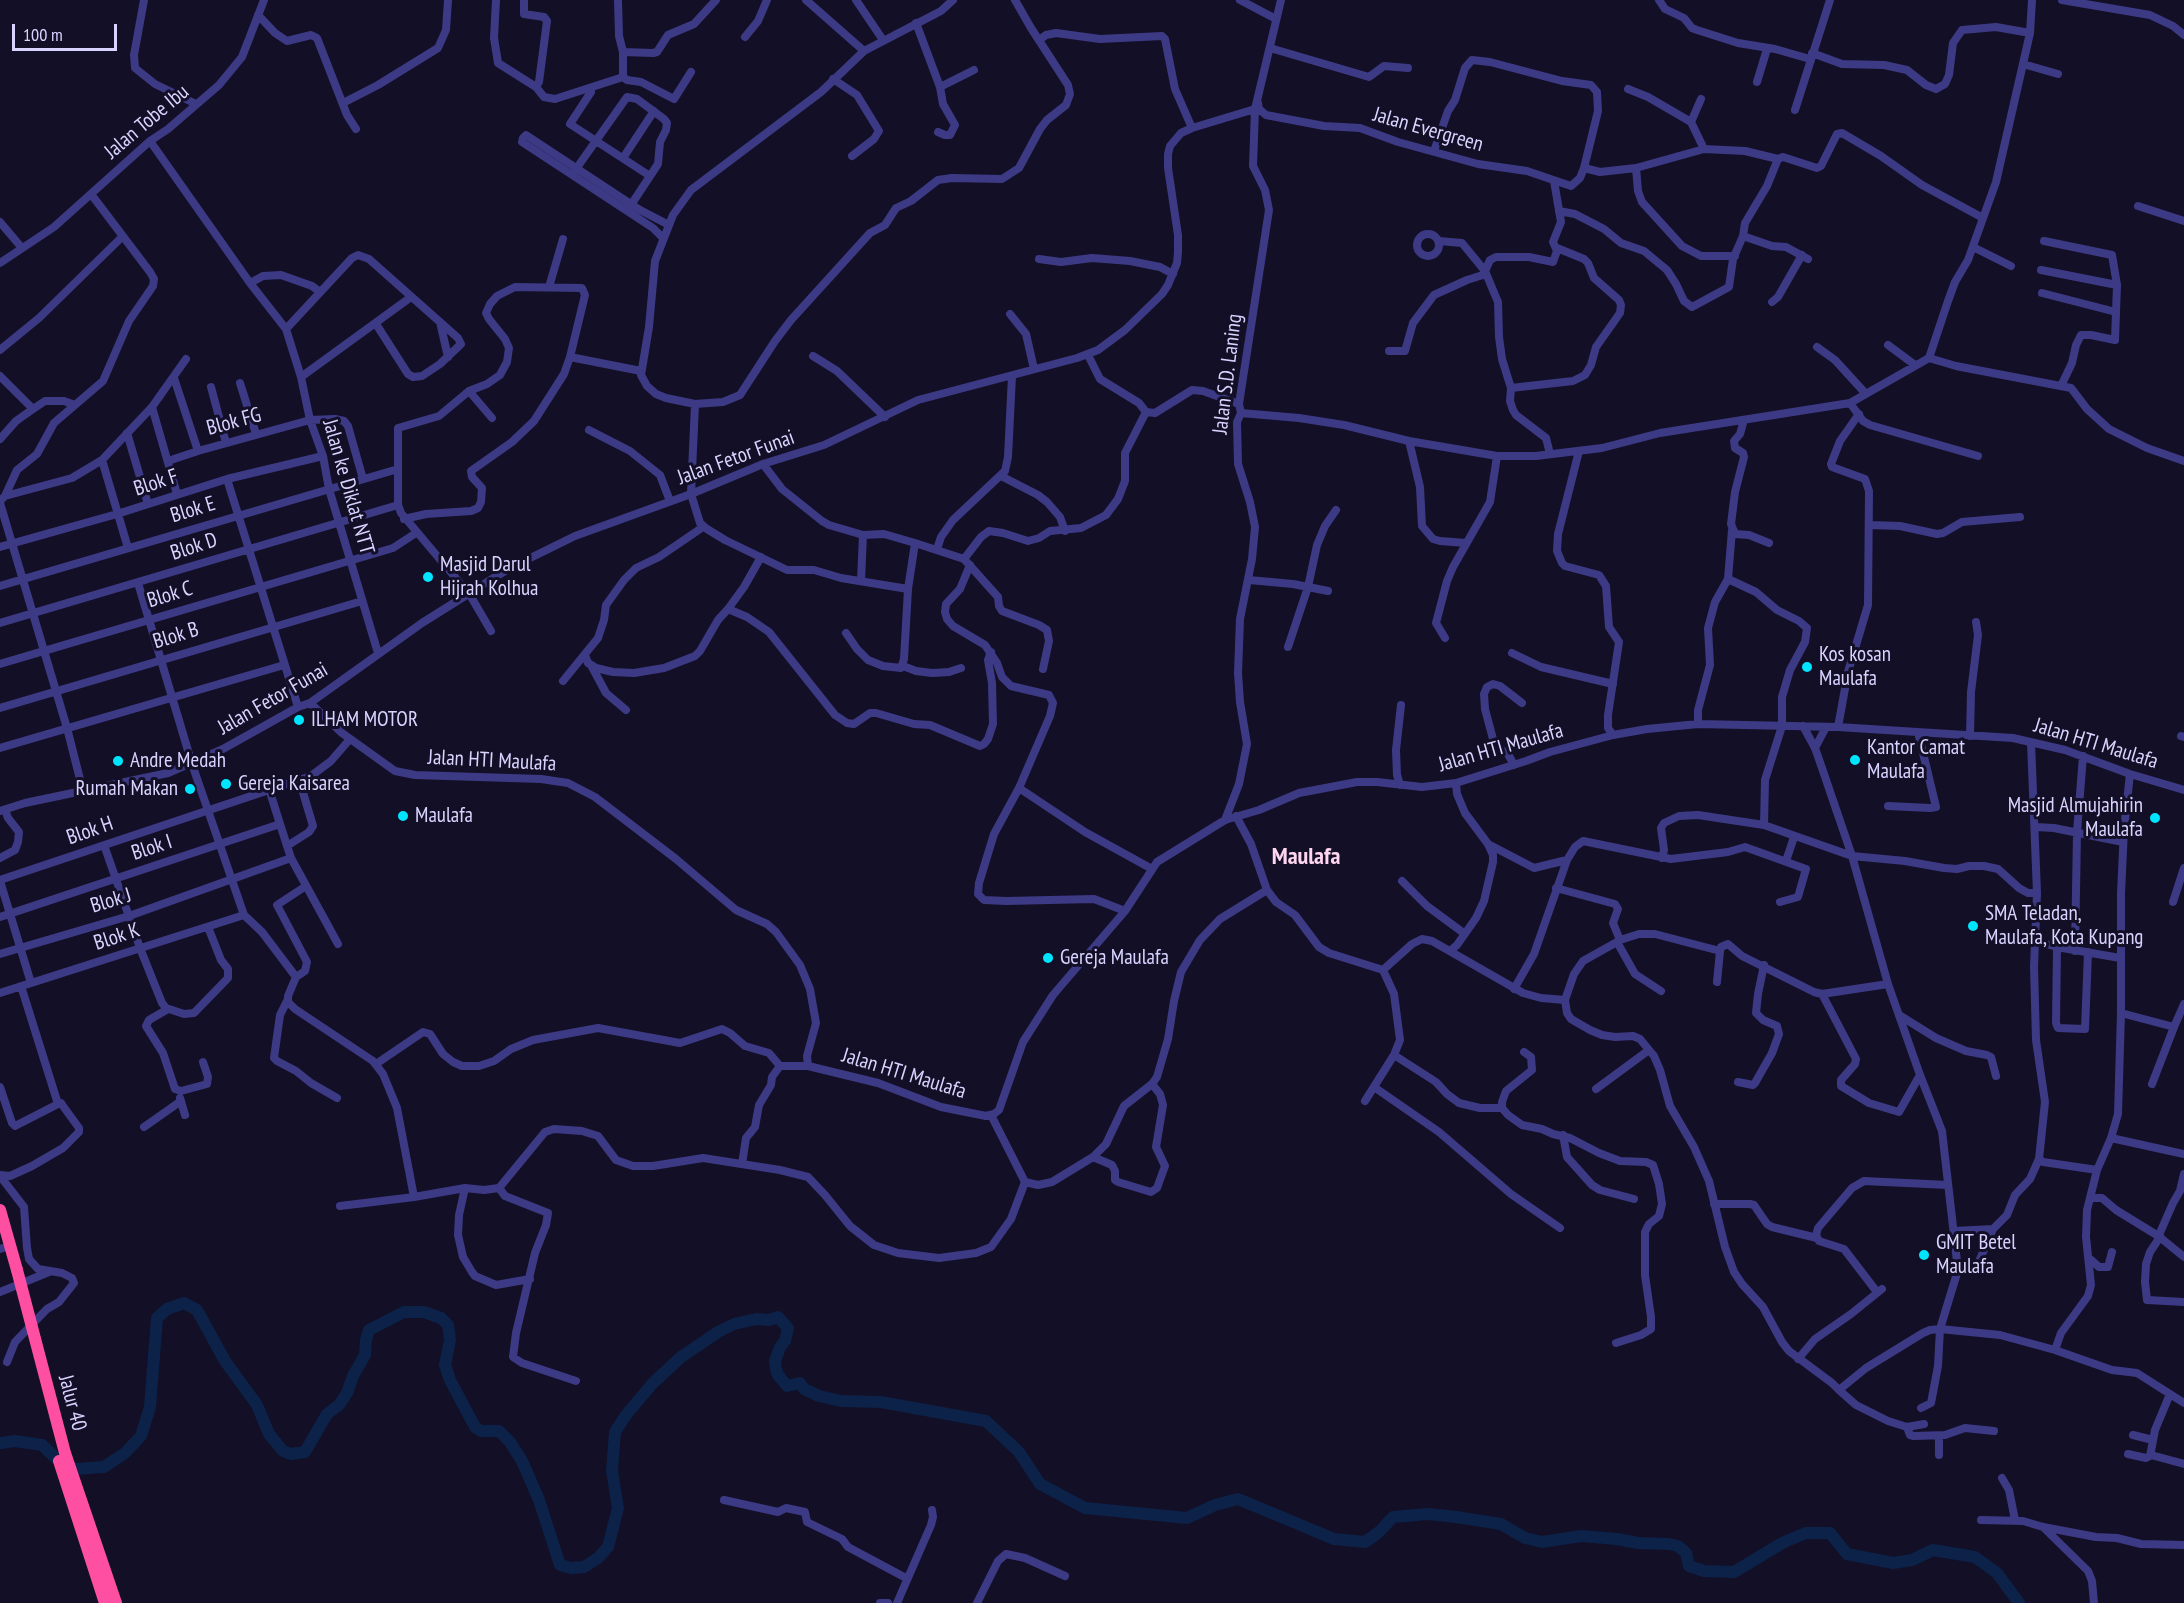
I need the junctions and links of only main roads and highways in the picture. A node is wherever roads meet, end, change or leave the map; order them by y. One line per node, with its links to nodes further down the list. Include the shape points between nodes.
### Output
1 (0, 1210): 3 (highway, Jalur 40)
2 (1, 1245): 3 (highway, Jalur 40)
3 (13, 1272): 4 (highway, bridge, via 60,1465); 5 (highway, Jalur 40, bridge, via 65,1453)
4 (105, 1603)
5 (116, 1603)

